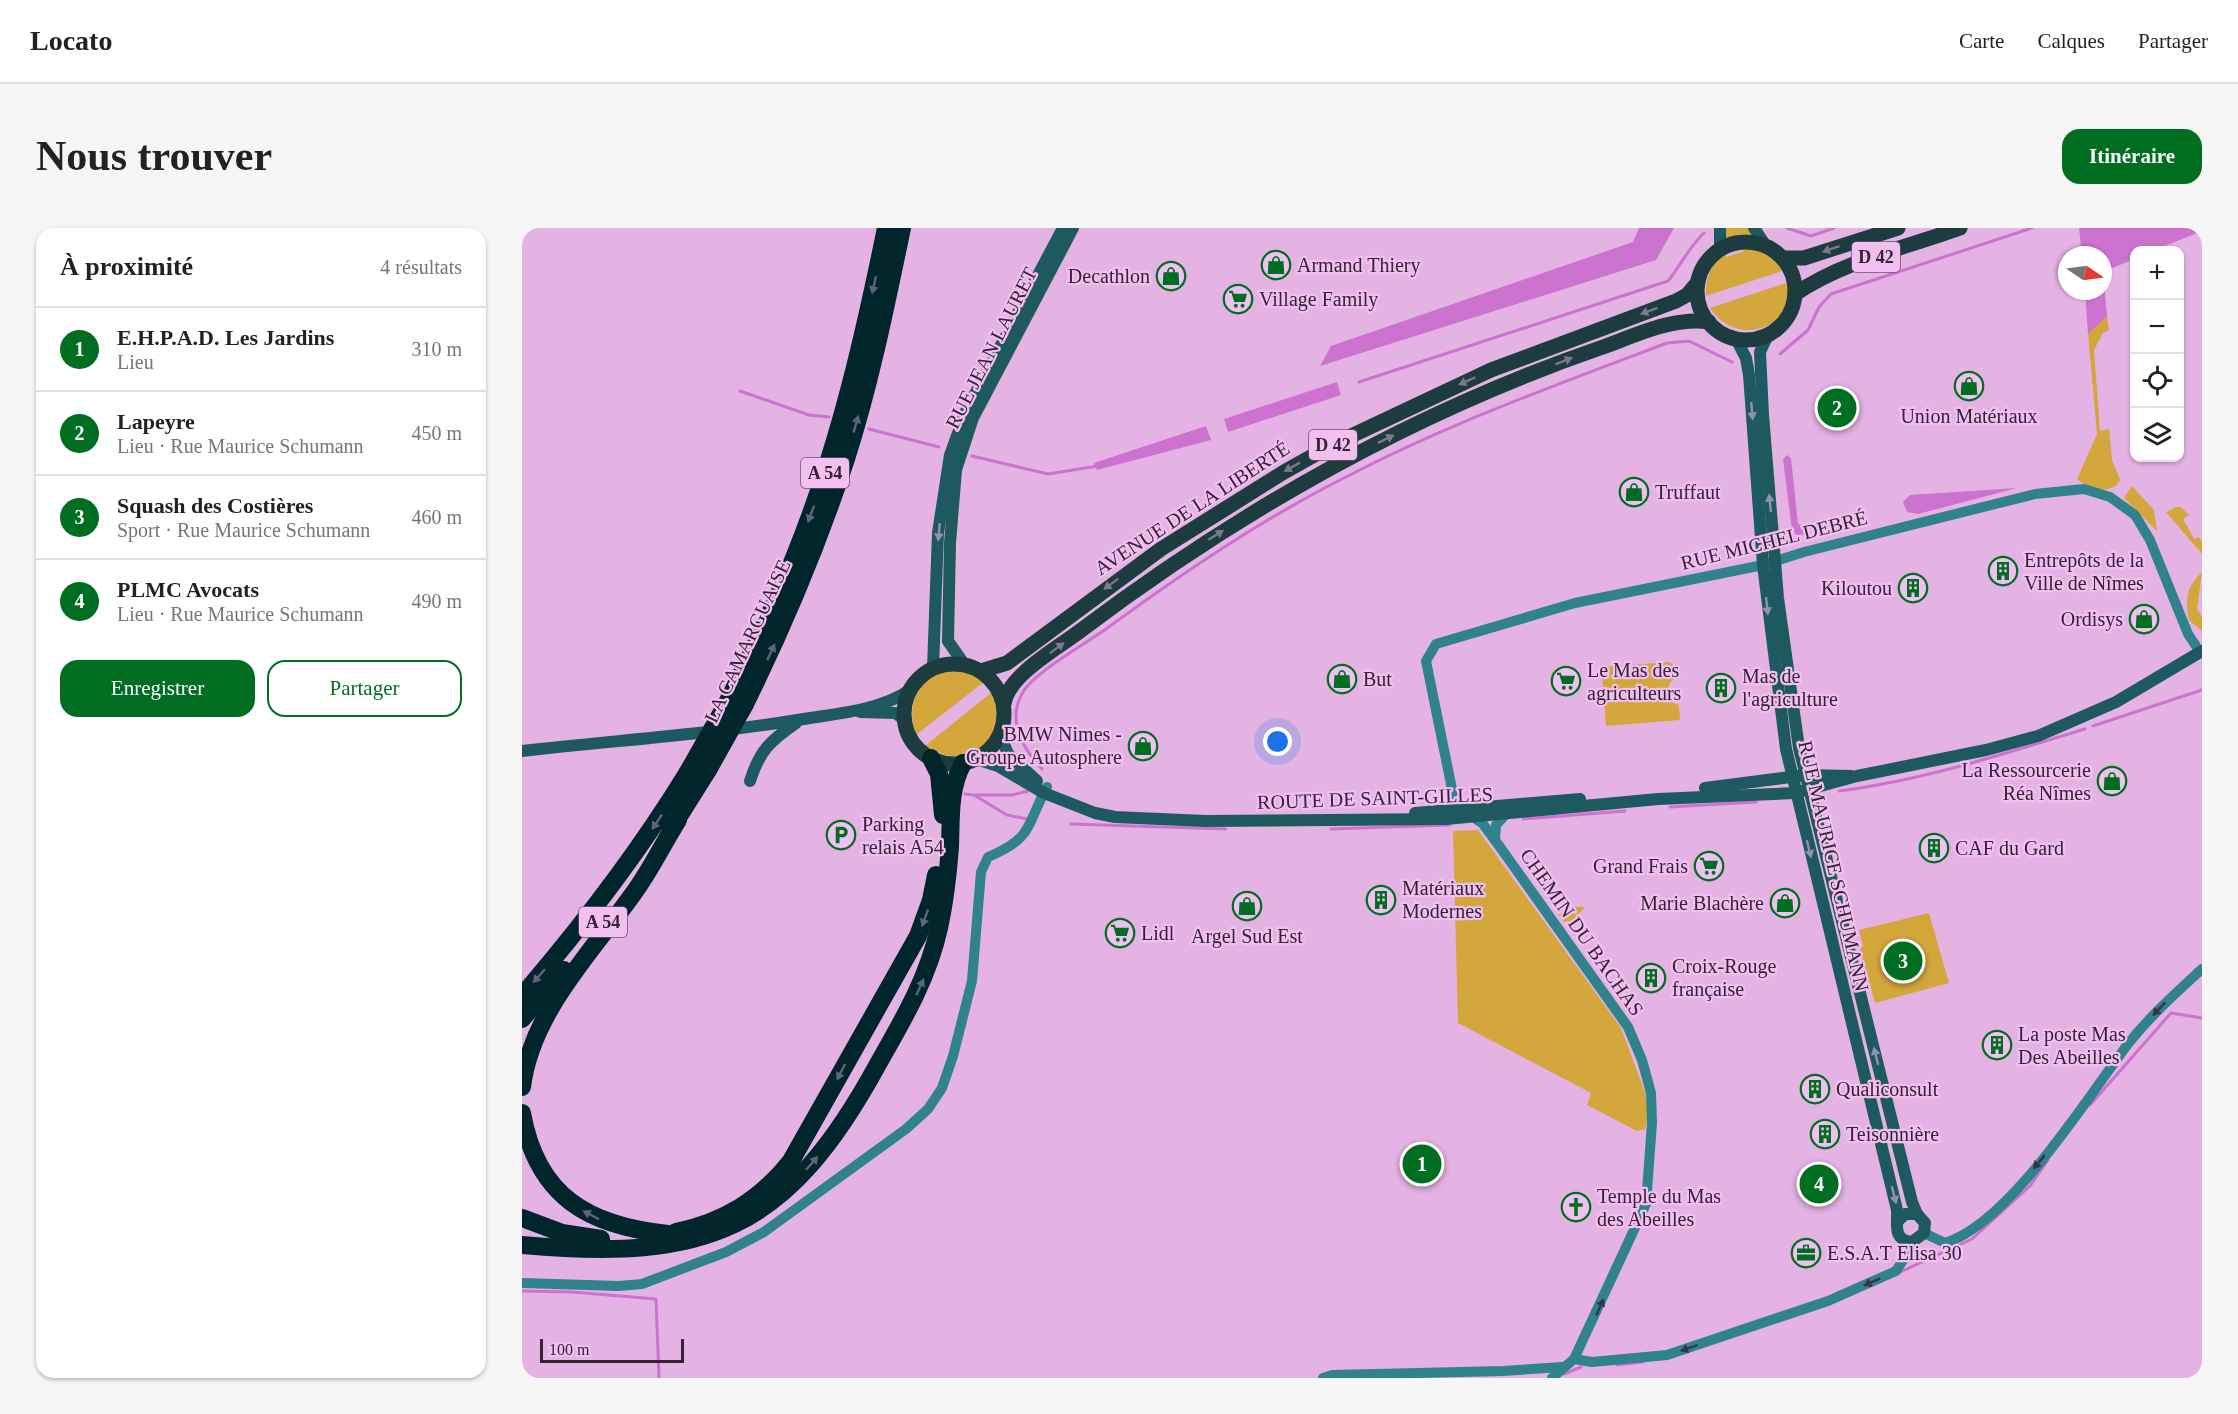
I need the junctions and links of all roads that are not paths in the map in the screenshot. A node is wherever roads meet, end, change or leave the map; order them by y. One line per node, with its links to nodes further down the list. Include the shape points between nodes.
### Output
1 (886, 228): 24 (highway, LA CAMARGUAISE / A 54, one-way to 24, via 861,345 818,494)
2 (902, 228): 24 (highway, LA CAMARGUAISE / A 54, one-way to 2, via 799,588 846,457 876,349)
3 (1063, 228): 21 (main road, RUE JEAN LAURET, one-way to 21, via 966,411 950,455 938,532)
4 (1073, 228): 20 (main road, RUE JEAN LAURET, via 973,418 956,470 948,641)
5 (1720, 228): 10 (main road)
6 (1754, 228): 9 (main road)
7 (1898, 228): 11 (main road, D 42, one-way to 11, via 1804,258)
8 (1960, 228): 13 (main road, D 42, via 1849,266)
9 (1766, 246): 10 (main road, via 1738,243); 11 (main road)
10 (1720, 250): 12 (main road, via 1704,267)
11 (1783, 258): 13 (main road, via 1793,277)
12 (1698, 282): 14 (main road, via 1699,303); 22 (main road, AVENUE DE LA LIBERTÉ / D 42, one-way to 22, via 1688,295 1676,301 1491,370 1334,444 1161,549 1006,663)
13 (1795, 294): 15 (main road, via 1789,314)
14 (1709, 322): 16 (main road); 25 (main road, AVENUE DE LA LIBERTÉ / D 42, one-way to 14, via 1008,690 1024,674 1128,594 1263,505 1358,453 1475,398 1573,358 1670,325)
15 (1768, 335): 16 (main road); 17 (main road, RUE MAURICE SCHUMANN, one-way to 15, via 1760,367 1761,346)
16 (1736, 339): 18 (main road, RUE MAURICE SCHUMANN, one-way to 18, via 1749,375)
17 (1775, 561): 18 (street, RUE MICHEL DEBRÉ); 19 (street, RUE MICHEL DEBRÉ, via 2035,494 2084,489 2110,497 2135,515 2150,540 2188,634); 33 (main road, RUE MAURICE SCHUMANN, via 1790,686)
18 (1762, 565): 35 (main road, RUE MAURICE SCHUMANN, one-way to 35); 40 (street, RUE MICHEL DEBRÉ, via 1575,603 1436,644 1426,662 1452,789)
19 (2201, 652): 34 (main road, ROUTE DE SAINT-GILLES, via 2116,702 2038,736)
20 (964, 664): 21 (main road); 22 (main road)
21 (933, 668): 23 (main road)
22 (981, 671): 25 (main road, via 996,686)
23 (910, 690): 26 (main road); 27 (main road)
24 (736, 704): 43 (highway, LA CAMARGUAISE / A 54, bridge, via 708,770); 46 (highway, LA CAMARGUAISE / A 54, one-way to 46, bridge, via 632,859)
25 (1004, 704): 29 (main road)
26 (853, 712): 27 (main road, via 895,713); 28 (main road)
27 (904, 719): 31 (main road, via 912,740)
28 (801, 720): 30 (main road); 36 (main road, via 769,744)
29 (1000, 734): 32 (main road, via 992,747); 37 (main road, ROUTE DE SAINT-GILLES, via 1003,746 1017,765)
30 (522, 751)
31 (931, 758): 32 (main road, via 950,764); 55 (highway, one-way to 55, via 940,782 943,823 932,900 918,936 791,1161 758,1196 710,1223)
32 (970, 761): 37 (main road, ROUTE DE SAINT-GILLES, via 998,766); 58 (highway, one-way to 32, via 671,1245 706,1238 741,1222 771,1204 838,1132 927,972 943,912 957,773)
33 (1806, 775): 34 (main road, ROUTE DE SAINT-GILLES); 35 (main road, ROUTE DE SAINT-GILLES); 38 (main road, RUE MAURICE SCHUMANN)
34 (1857, 776): 38 (main road, ROUTE DE SAINT-GILLES)
35 (1791, 777): 39 (main road, RUE MAURICE SCHUMANN); 40 (main road, ROUTE DE SAINT-GILLES, via 1729,786)
36 (750, 781)
37 (1045, 790): 40 (main road, ROUTE DE SAINT-GILLES, via 1095,806 1138,812 1334,814); 42 (main road, ROUTE DE SAINT-GILLES, via 1095,813 1127,818 1245,822); 59 (street, via 1028,831 1011,848 988,857 981,872 972,981 953,1056 942,1088 906,1129 764,1232 726,1252 642,1284)
38 (1809, 791): 39 (main road, ROUTE DE SAINT-GILLES); 50 (main road, RUE MAURICE SCHUMANN, one-way to 38)
39 (1795, 792): 41 (main road, ROUTE DE SAINT-GILLES); 52 (main road, RUE MAURICE SCHUMANN, one-way to 52)
40 (1460, 808): 42 (street, CHEMIN DU BACHAS)
41 (1507, 813): 42 (main road, ROUTE DE SAINT-GILLES); 44 (street, CHEMIN DU BACHAS, via 1496,825)
42 (1470, 817): 44 (street, CHEMIN DU BACHAS, via 1483,824)
43 (678, 820): 47 (highway, LA CAMARGUAISE / A 54, via 617,904); 48 (highway, via 635,892 544,1019 530,1049)
44 (1495, 840): 60 (street, CHEMIN DU BACHAS, one-way to 44, via 1646,1204 1651,1093 1628,1027)
45 (2202, 969): 54 (street, one-way to 54, via 2129,1044 2049,1151 2003,1204 1965,1237 1945,1243)
46 (522, 996)
47 (522, 1019)
48 (522, 1087)
49 (522, 1113): 55 (highway, one-way to 49, via 606,1222 569,1201 549,1180 536,1158)
50 (1917, 1214): 52 (main road, via 1905,1214); 54 (main road, via 1925,1222)
51 (522, 1218): 55 (highway, via 562,1233 597,1239 631,1240)
52 (1898, 1221): 56 (main road, via 1897,1232)
53 (522, 1226): 58 (highway)
54 (1924, 1233): 56 (main road)
55 (668, 1234)
56 (1907, 1242): 60 (street, one-way to 60, via 1905,1257 1896,1271 1828,1301 1667,1355 1592,1362)
57 (522, 1245): 58 (highway)
58 (603, 1249)
59 (522, 1283)
60 (1574, 1359): 61 (street)
61 (1562, 1367): 62 (street); 63 (street)
62 (1323, 1378)
63 (1551, 1378)

